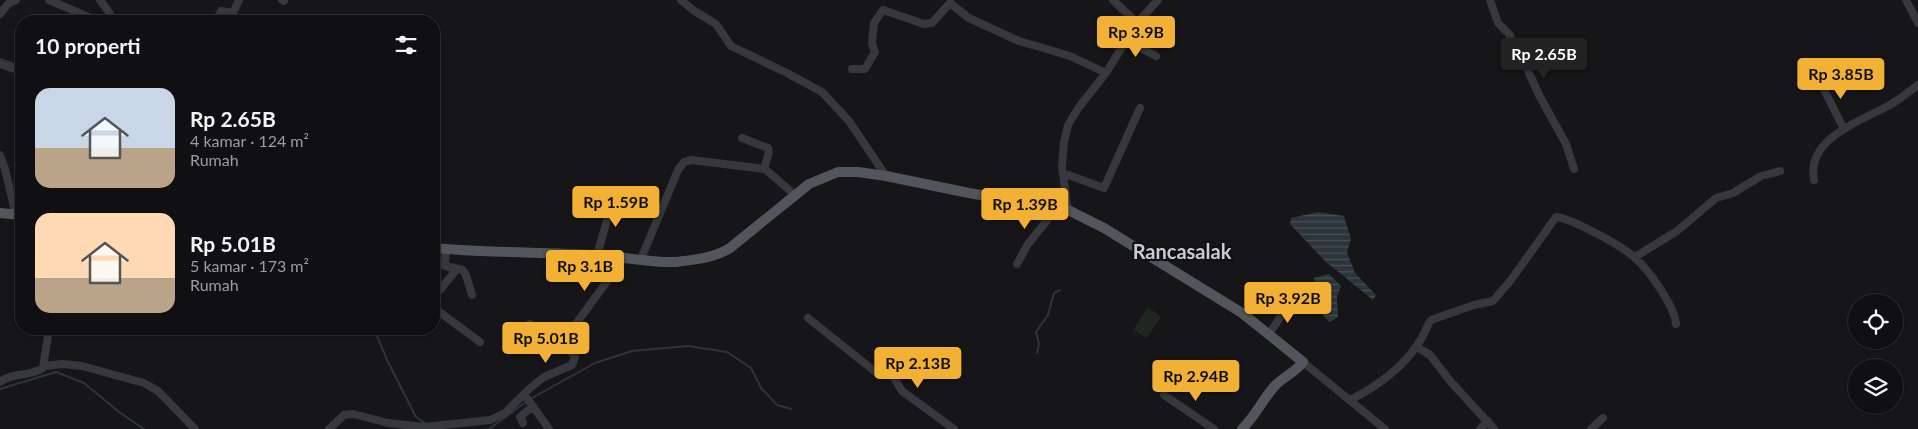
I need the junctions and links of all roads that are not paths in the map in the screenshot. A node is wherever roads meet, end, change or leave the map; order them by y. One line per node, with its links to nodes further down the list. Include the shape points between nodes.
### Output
1 (16, 0): 10 (street)
2 (50, 0): 11 (street)
3 (100, 0): 12 (street)
4 (239, 0): 13 (street, via 233,13 221,11)
5 (681, 0): 32 (street, via 716,24 731,46 822,92 849,121)
6 (1113, 0): 14 (street)
7 (1158, 0): 14 (street)
8 (1490, 0): 29 (street, via 1498,22 1510,35 1566,144)
9 (1906, 0): 15 (street)
10 (0, 14)
11 (84, 15)
12 (111, 15)
13 (219, 15)
14 (1137, 23): 16 (street)
15 (1918, 23)
16 (1126, 40): 17 (street); 21 (street)
17 (1156, 56)
18 (0, 64): 19 (street)
19 (15, 69)
20 (852, 69): 21 (street, via 865,69 874,56 874,23 883,10 929,24 950,3 969,18 1019,41 1070,56)
21 (1106, 73): 31 (street, via 1068,125)
22 (1819, 80): 25 (street)
23 (1918, 85): 25 (street, via 1892,104)
24 (1140, 108): 31 (street, via 1104,188)
25 (1844, 129): 33 (street, via 1835,134 1814,160)
26 (742, 138): 28 (street, via 770,150)
27 (0, 155): 36 (street)
28 (765, 169): 34 (street); 45 (street, via 692,160 684,162 674,178)
29 (1574, 170)
30 (1780, 170): 44 (street, via 1716,198 1677,231)
31 (1062, 173): 37 (street)
32 (886, 176): 34 (main road, via 838,172 809,184); 37 (main road)
33 (1814, 180)
34 (795, 194): 45 (main road, via 730,248 716,255 673,262)
35 (614, 196): 42 (street)
36 (15, 202)
37 (1062, 209): 46 (street, via 1028,244); 55 (main road, via 1104,228 1242,313)
38 (0, 213): 39 (main road)
39 (15, 215)
40 (440, 248): 41 (main road)
41 (446, 249): 42 (main road); 47 (street, via 445,266)
42 (596, 255): 43 (main road)
43 (625, 257): 45 (main road); 57 (street)
44 (1634, 257): 54 (street, via 1661,290 1675,315); 59 (street, via 1583,226 1556,217 1512,280 1493,301 1431,320)
45 (641, 259)
46 (1017, 264)
47 (457, 269): 48 (street); 49 (street, via 466,275)
48 (440, 290)
49 (472, 295)
50 (1290, 302): 55 (street)
51 (440, 312): 58 (street)
52 (808, 318): 73 (street, via 878,374 891,374 902,391)
53 (530, 324): 57 (street, via 548,345)
54 (1676, 324)
55 (1269, 334): 60 (main road)
56 (48, 335): 61 (street)
57 (564, 340): 64 (street, via 575,357 573,363 544,377)
58 (480, 342)
59 (1417, 347): 65 (street, via 1368,391); 68 (street, via 1430,355)
60 (1303, 362): 65 (street); 75 (main road, via 1274,388)
61 (44, 366): 62 (street, via 37,371); 70 (street, via 82,366 144,383 158,390)
62 (2, 378)
63 (1164, 395): 74 (street)
64 (525, 396): 66 (street); 71 (street, via 505,414 490,420 424,427 388,423 353,414 344,415)
65 (1350, 400): 76 (street)
66 (532, 406): 69 (street, via 520,417); 72 (street)
67 (1603, 418): 79 (street)
68 (1488, 421): 77 (street); 78 (street)
69 (523, 423)
70 (195, 429)
71 (329, 429)
72 (549, 429)
73 (954, 429)
74 (1214, 429)
75 (1242, 429)
76 (1385, 429)
77 (1480, 429)
78 (1494, 429)
79 (1590, 429)

